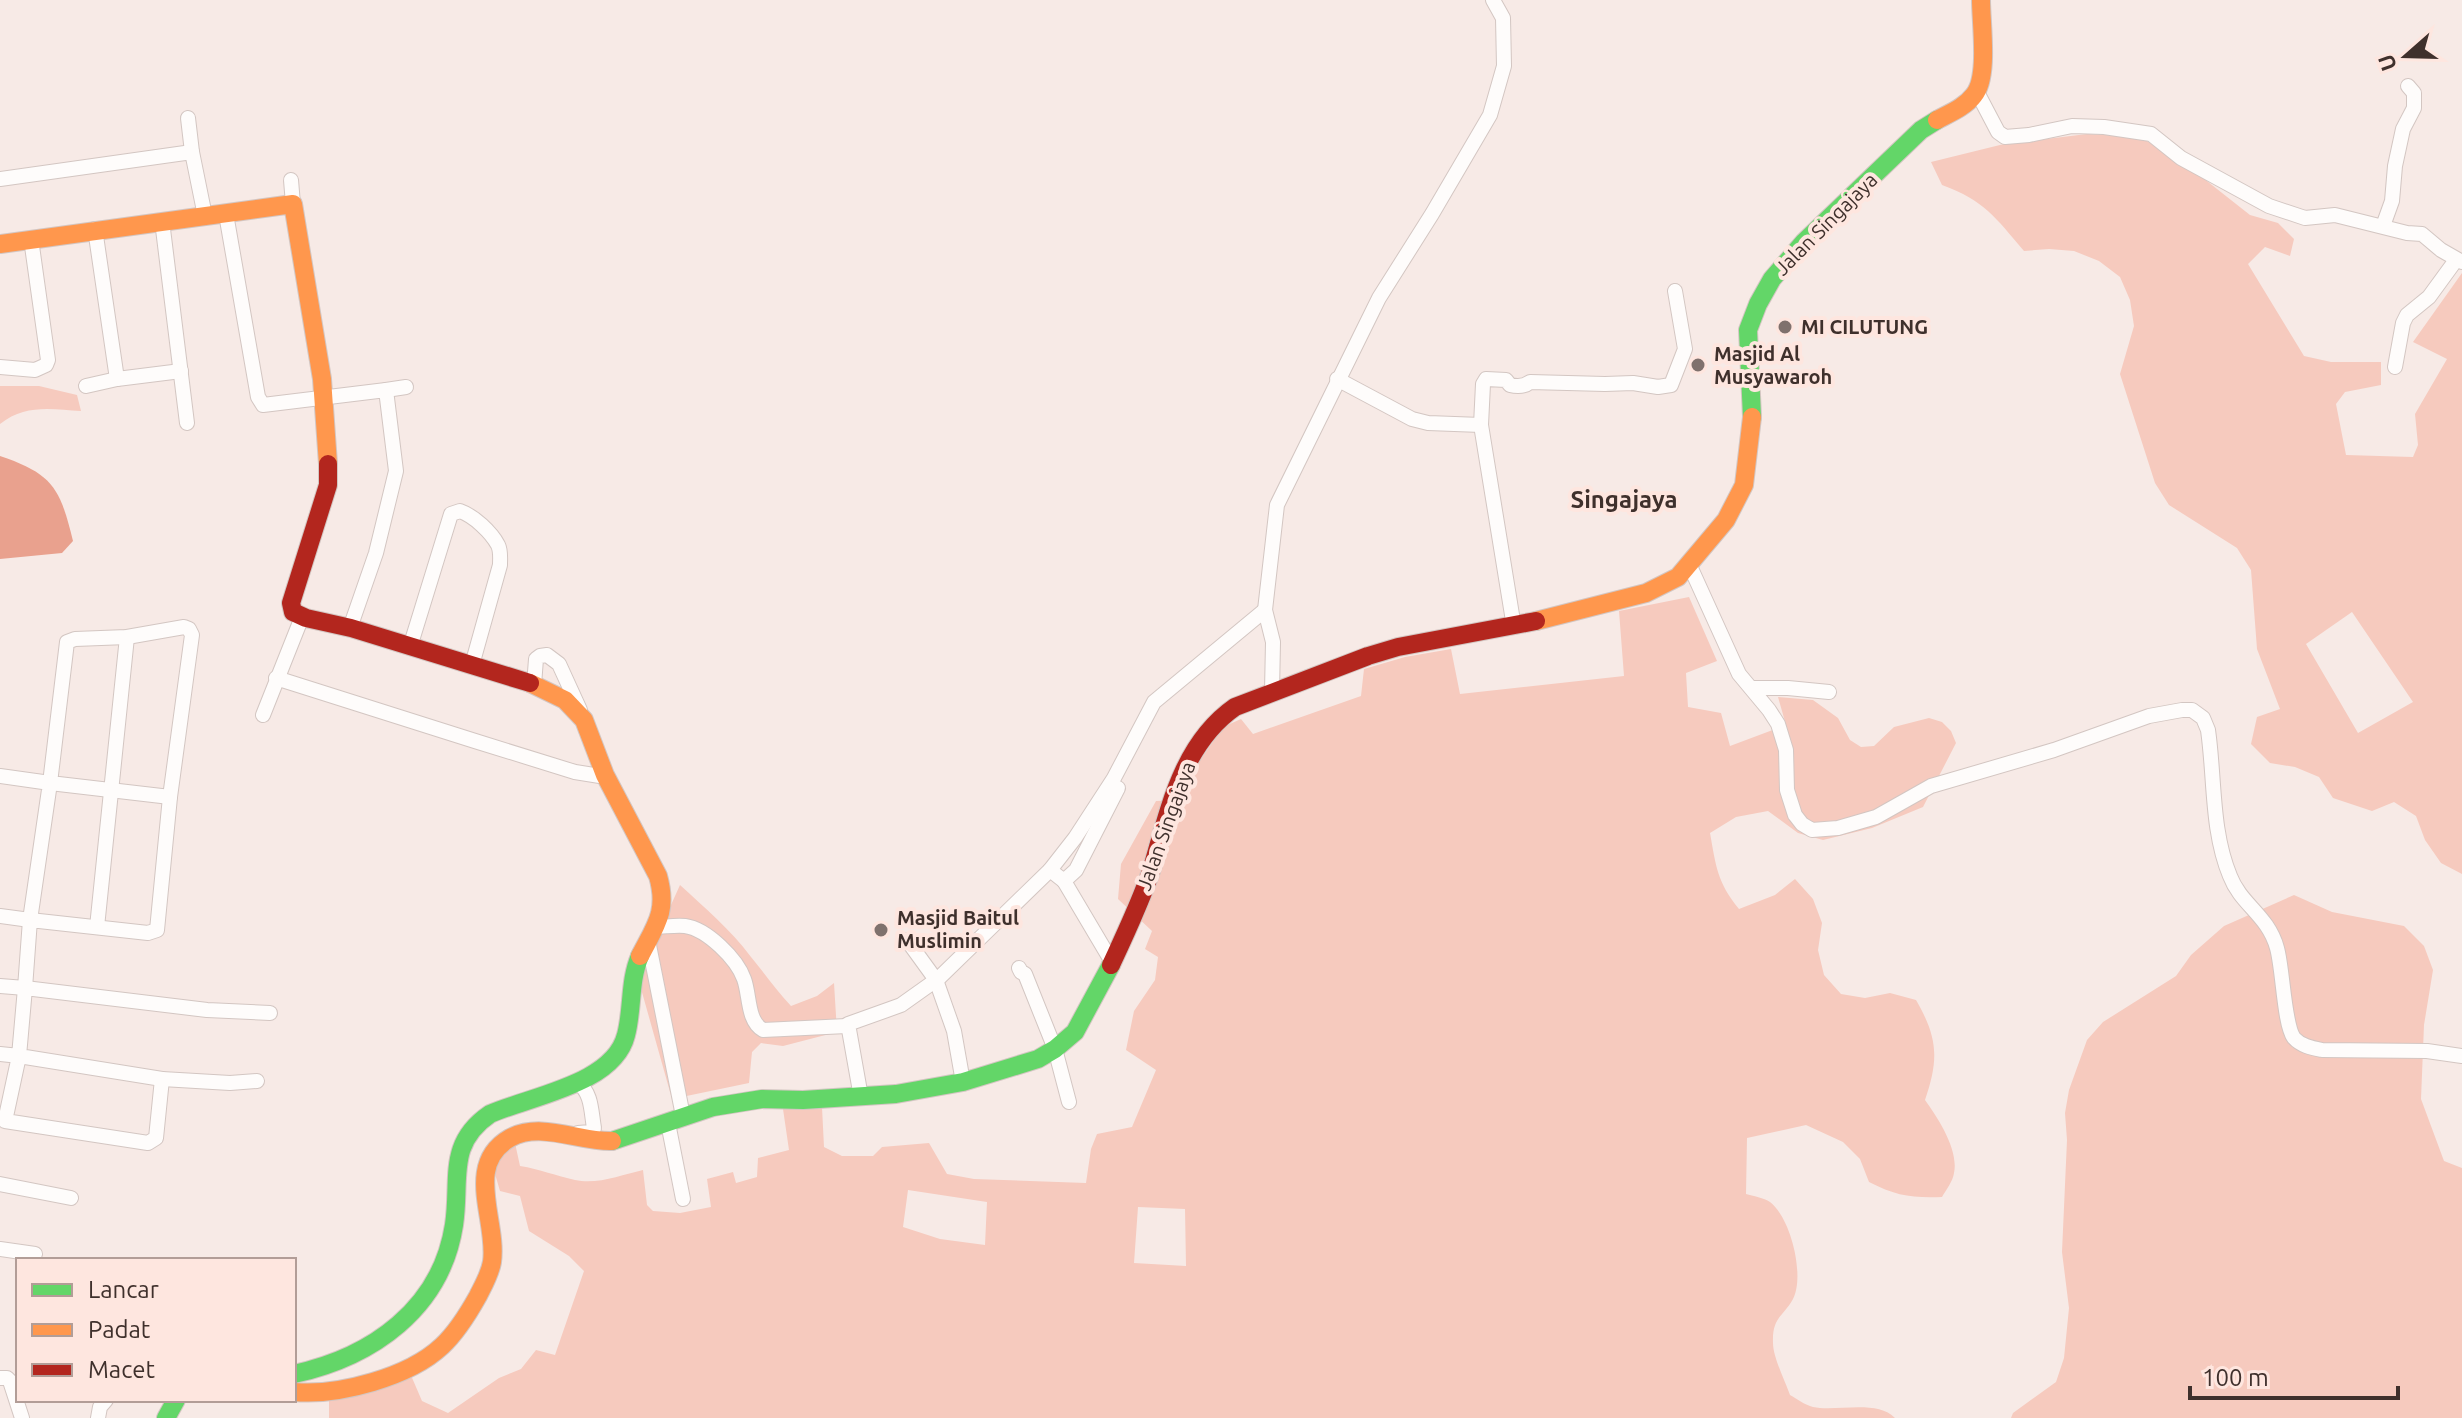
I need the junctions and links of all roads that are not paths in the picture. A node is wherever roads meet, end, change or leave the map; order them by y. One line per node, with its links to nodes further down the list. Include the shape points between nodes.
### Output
1 (1493, 0): 23 (street, via 1503,18 1505,38 1504,66 1490,115 1379,298)
2 (1981, 0): 4 (street, via 1982,78)
3 (2408, 86): 13 (street, via 2414,108 2403,129)
4 (1977, 92): 13 (street, via 1998,132 2008,138 2072,126 2140,131 2269,206 2305,218 2335,215); 30 (street, Jalan Singajaya, via 1921,130 1772,279 1748,330 1752,430 1744,485 1726,520)
5 (188, 118): 6 (street)
6 (192, 152): 7 (street); 11 (street)
7 (0, 179)
8 (291, 180): 9 (street)
9 (293, 204): 10 (street); 27 (street)
10 (226, 214): 11 (street); 27 (street, via 259,401 268,406)
11 (205, 216): 12 (street)
12 (162, 221): 14 (street); 21 (street)
13 (2383, 226): 17 (street, via 2422,234)
14 (95, 229): 15 (street); 22 (street)
15 (31, 239): 16 (street); 19 (street, via 48,360 35,370)
16 (0, 244)
17 (2459, 261): 20 (street, via 2407,315)
18 (1675, 291): 29 (street, via 1685,349 1671,385 1530,382 1517,387 1506,380 1486,379)
19 (0, 367)
20 (2395, 367)
21 (181, 371): 22 (street); 28 (street)
22 (117, 379): 24 (street)
23 (1337, 379): 29 (street, via 1412,419); 31 (street, via 1277,505)
24 (86, 386)
25 (406, 387): 26 (street)
26 (386, 390): 27 (street); 34 (street, via 396,471)
27 (325, 397): 32 (street, via 328,485 290,606)
28 (187, 423)
29 (1481, 425): 33 (street)
30 (1689, 564): 33 (street, Jalan Singajaya, via 1678,577 1646,593); 40 (street, via 1739,674)
31 (1265, 610): 41 (street, via 1273,642); 51 (street, via 1154,702 1114,778)
32 (302, 617): 34 (street); 38 (street)
33 (1514, 627): 41 (street, Jalan Singajaya, via 1398,647)
34 (350, 628): 36 (street)
35 (127, 637): 47 (street, via 67,642); 49 (street); 50 (street, via 184,627 192,631)
36 (410, 647): 37 (street); 37 (street, via 451,514 460,511 493,537 500,552)
37 (472, 665): 39 (street)
38 (276, 678): 43 (street); 46 (street, via 575,772)
39 (534, 685): 44 (street, via 561,697); 44 (street, via 536,659 547,655 559,664)
40 (1752, 688): 42 (street); 68 (street, via 1778,724 1795,815 1812,830 1876,817 1931,786 2149,716 2192,710 2208,730 2218,834 2230,877 2271,931 2295,1040 2322,1050)
41 (1272, 691): 58 (street, Jalan Singajaya, via 1222,716 1192,752)
42 (1829, 692)
43 (263, 715)
44 (586, 722): 46 (street)
45 (0, 776): 47 (street)
46 (606, 777): 56 (street, via 661,886 663,907)
47 (50, 783): 49 (street); 54 (street)
48 (1118, 788): 52 (street, via 1076,870)
49 (112, 791): 50 (street); 55 (street)
50 (170, 797): 55 (street, via 159,927 148,933)
51 (1050, 870): 52 (street); 60 (street)
52 (1064, 881): 58 (street)
53 (0, 916): 54 (street)
54 (30, 920): 55 (street); 62 (street)
55 (97, 927)
56 (651, 934): 64 (street, via 687,926 734,959 757,1026 763,1030); 72 (street, via 634,974 621,1050); 75 (street)
57 (907, 940): 60 (street)
58 (1112, 962): 65 (street, Jalan Singajaya, via 1075,1032)
59 (1019, 968): 65 (street)
60 (936, 980): 64 (street, via 901,1005); 71 (street, via 954,1031)
61 (0, 986): 62 (street)
62 (25, 988): 63 (street); 67 (street)
63 (270, 1013)
64 (847, 1026): 73 (street)
65 (1055, 1049): 71 (street, Jalan Singajaya); 74 (street)
66 (0, 1054): 67 (street)
67 (19, 1056): 69 (street); 76 (street)
68 (2462, 1056)
69 (162, 1079): 70 (street); 76 (street, via 153,1142)
70 (257, 1081)
71 (963, 1082): 73 (street, Jalan Singajaya)
72 (578, 1083): 77 (street, via 589,1097 594,1128); 83 (street, via 496,1110 479,1121 467,1135 458,1161 448,1249 422,1303 358,1353)
73 (861, 1097): 75 (street, Jalan Singajaya, via 762,1099)
74 (1069, 1102)
75 (676, 1119): 77 (street, Jalan Singajaya, via 614,1141); 80 (street)
76 (2, 1120)
77 (569, 1135): 85 (street, Jalan Singajaya, via 541,1129 525,1132 499,1144 490,1155 484,1186 491,1267 442,1348 371,1381 324,1393)
78 (0, 1184): 79 (street)
79 (71, 1198)
80 (683, 1199)
81 (0, 1249): 82 (street)
82 (35, 1254)
83 (296, 1374)
84 (0, 1378): 86 (street, via 10,1381)
85 (296, 1392)
86 (16, 1400)

